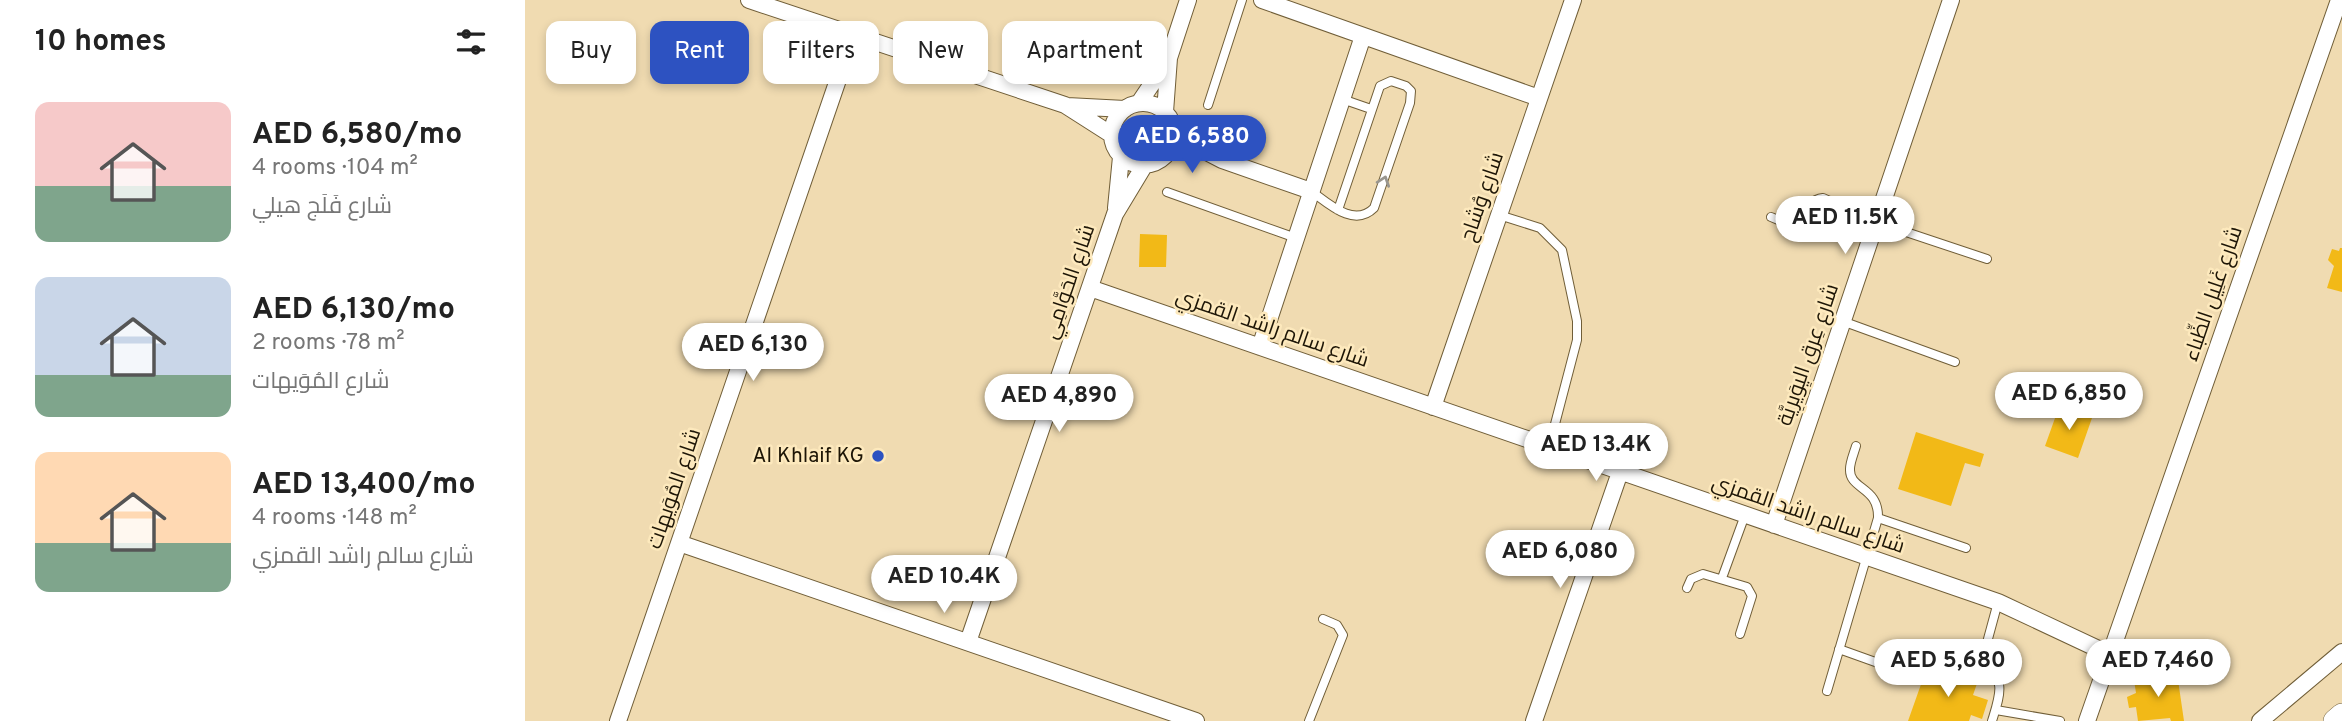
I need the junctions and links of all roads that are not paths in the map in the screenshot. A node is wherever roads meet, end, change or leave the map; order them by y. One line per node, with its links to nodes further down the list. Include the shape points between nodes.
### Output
1 (749, 0): 8 (street)
2 (1188, 0): 11 (street)
3 (1242, 0): 15 (lane)
4 (1262, 0): 9 (street)
5 (1573, 0): 13 (street, شارع وُشاح)
6 (1951, 0): 32 (street, شارع عِرق اليِوَيرِيَّة)
7 (2339, 0): 57 (street, شارع غَلِيل الظِّباء)
8 (816, 21)
9 (1363, 36): 13 (street); 14 (street)
10 (879, 42): 16 (street)
11 (1169, 58): 17 (street); 19 (street)
12 (836, 84): 46 (street, شارع المُوَيهات)
13 (1539, 98): 30 (street, شارع وُشاح)
14 (1342, 99): 18 (lane); 26 (street)
15 (1208, 105)
16 (1065, 106): 17 (street); 20 (street)
17 (1132, 106): 19 (street, via 1158,107); 20 (street, via 1117,116)
18 (1371, 109): 28 (lane); 28 (lane, one-way to 18, via 1360,216 1374,208 1411,91 1391,80 1384,82)
19 (1165, 112): 21 (street)
20 (1111, 135): 23 (street)
21 (1174, 135): 22 (street); 24 (street)
22 (1168, 153): 24 (street); 25 (street)
23 (1121, 157): 25 (street); 29 (street, شارع الحَوَّامِي)
24 (1222, 160): 26 (street)
25 (1144, 166): 29 (street, شارع الحَوَّامِي)
26 (1311, 191): 28 (lane); 33 (street)
27 (1167, 192): 33 (lane)
28 (1338, 210)
29 (1115, 214): 35 (street, شارع الحَوَّامِي)
30 (1499, 215): 39 (street, شارع وُشاح); 41 (lane, via 1540,228 1562,250 1565,261 1577,340)
31 (1771, 217): 32 (lane, via 1783,222 1799,220 1808,204 1822,198)
32 (1876, 222): 34 (lane); 36 (street, شارع عِرق اليِوَيرِيَّة)
33 (1296, 238): 37 (street)
34 (1987, 259)
35 (1090, 288): 37 (street, شارع سالم راشد القمزي); 54 (street, شارع الحَوَّامِي)
36 (1842, 321): 38 (lane); 45 (street, شارع عِرق اليِوَيرِيَّة)
37 (1260, 347): 39 (street, شارع سالم راشد القمزي)
38 (1955, 362)
39 (1433, 407): 41 (street, شارع سالم راشد القمزي)
40 (1856, 446): 44 (lane, via 1851,476 1874,497)
41 (1549, 447): 42 (street, شارع سالم راشد القمزي)
42 (1620, 472): 43 (street, شارع سالم راشد القمزي); 67 (street)
43 (1745, 515): 45 (street, شارع سالم راشد القمزي); 49 (lane)
44 (1878, 517): 47 (lane); 48 (lane)
45 (1774, 525): 48 (street, شارع سالم راشد القمزي)
46 (679, 543): 54 (street); 64 (street, شارع المُوَيهات)
47 (1966, 548)
48 (1866, 557): 51 (street, شارع سالم راشد القمزي); 55 (lane)
49 (1722, 578): 50 (lane, via 1696,575); 53 (lane, via 1750,590 1752,596)
50 (1687, 588)
51 (1998, 602): 57 (street, شارع سالم راشد القمزي); 58 (lane)
52 (1323, 619): 66 (lane, via 1337,625 1343,635)
53 (1740, 634)
54 (968, 642): 65 (street)
55 (1839, 649): 60 (lane); 61 (lane)
56 (2342, 652): 71 (street)
57 (2111, 655): 70 (street, شارع غَلِيل الظِّباء)
58 (1982, 661): 59 (lane); 62 (lane, via 1995,670 2000,685)
59 (1939, 667)
60 (1892, 668)
61 (1827, 691)
62 (1996, 710): 68 (lane); 69 (lane)
63 (2342, 715): 72 (main road)
64 (618, 721)
65 (1196, 721)
66 (1309, 721)
67 (1534, 721)
68 (1993, 721)
69 (2060, 721)
70 (2087, 721)
71 (2260, 721)
72 (2335, 721)

